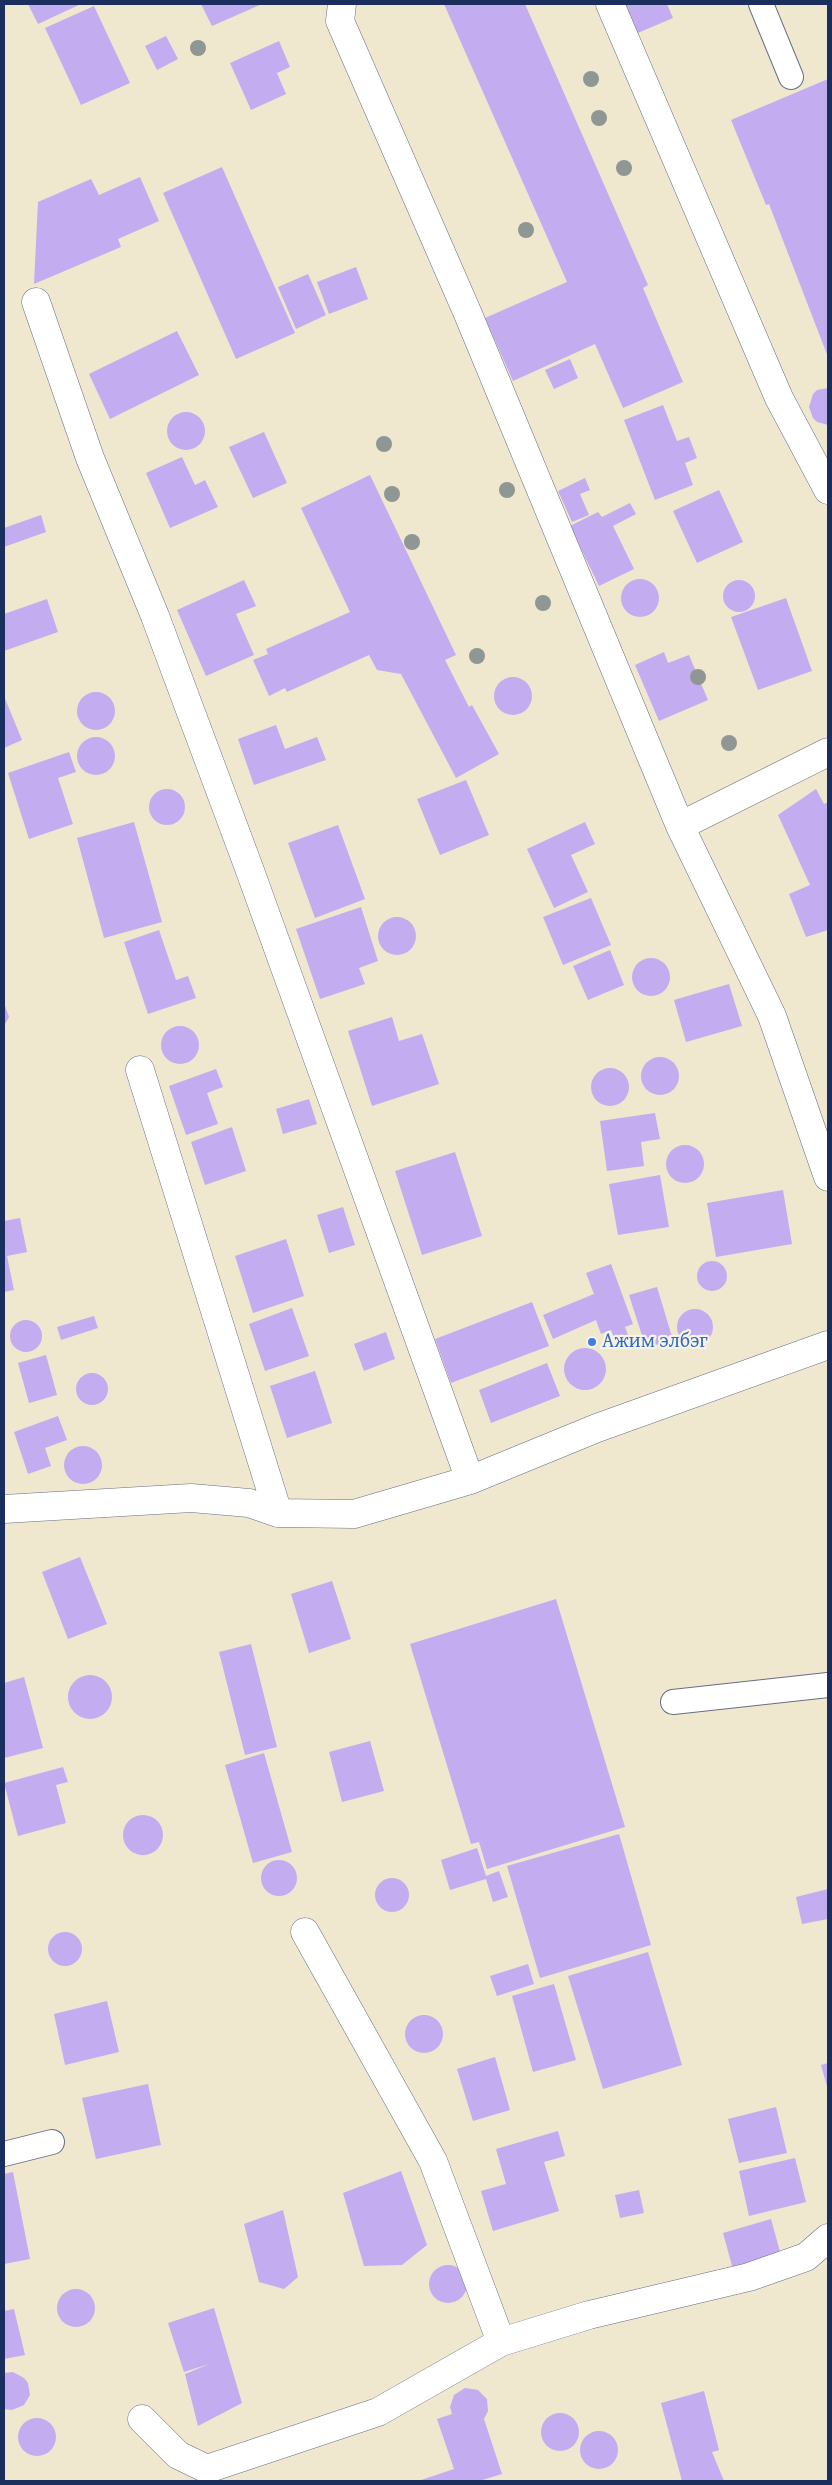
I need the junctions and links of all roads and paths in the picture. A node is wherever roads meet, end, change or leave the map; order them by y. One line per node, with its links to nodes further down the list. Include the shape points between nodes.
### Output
1 (342, 4): 8 (street, via 340,21 472,324)
2 (610, 4): 6 (street, via 779,398)
3 (761, 4): 4 (lane)
4 (791, 77)
5 (36, 302): 12 (street, via 90,458 155,616 249,868)
6 (828, 490)
7 (828, 752): 8 (street)
8 (680, 826): 10 (street, via 772,1016)
9 (140, 1070): 14 (street)
10 (828, 1177)
11 (828, 1345): 12 (street, via 598,1428)
12 (470, 1480): 14 (street, via 354,1514)
13 (4, 1509): 14 (street, via 191,1498 249,1504)
14 (278, 1513)
15 (828, 1685): 16 (lane)
16 (673, 1702)
17 (305, 1932): 21 (street, via 433,2161)
18 (52, 2142): 19 (lane)
19 (4, 2154)
20 (828, 2238): 21 (street, via 806,2257 749,2277 589,2315)
21 (501, 2342): 22 (street, via 378,2412 206,2469 178,2455)
22 (142, 2419)

